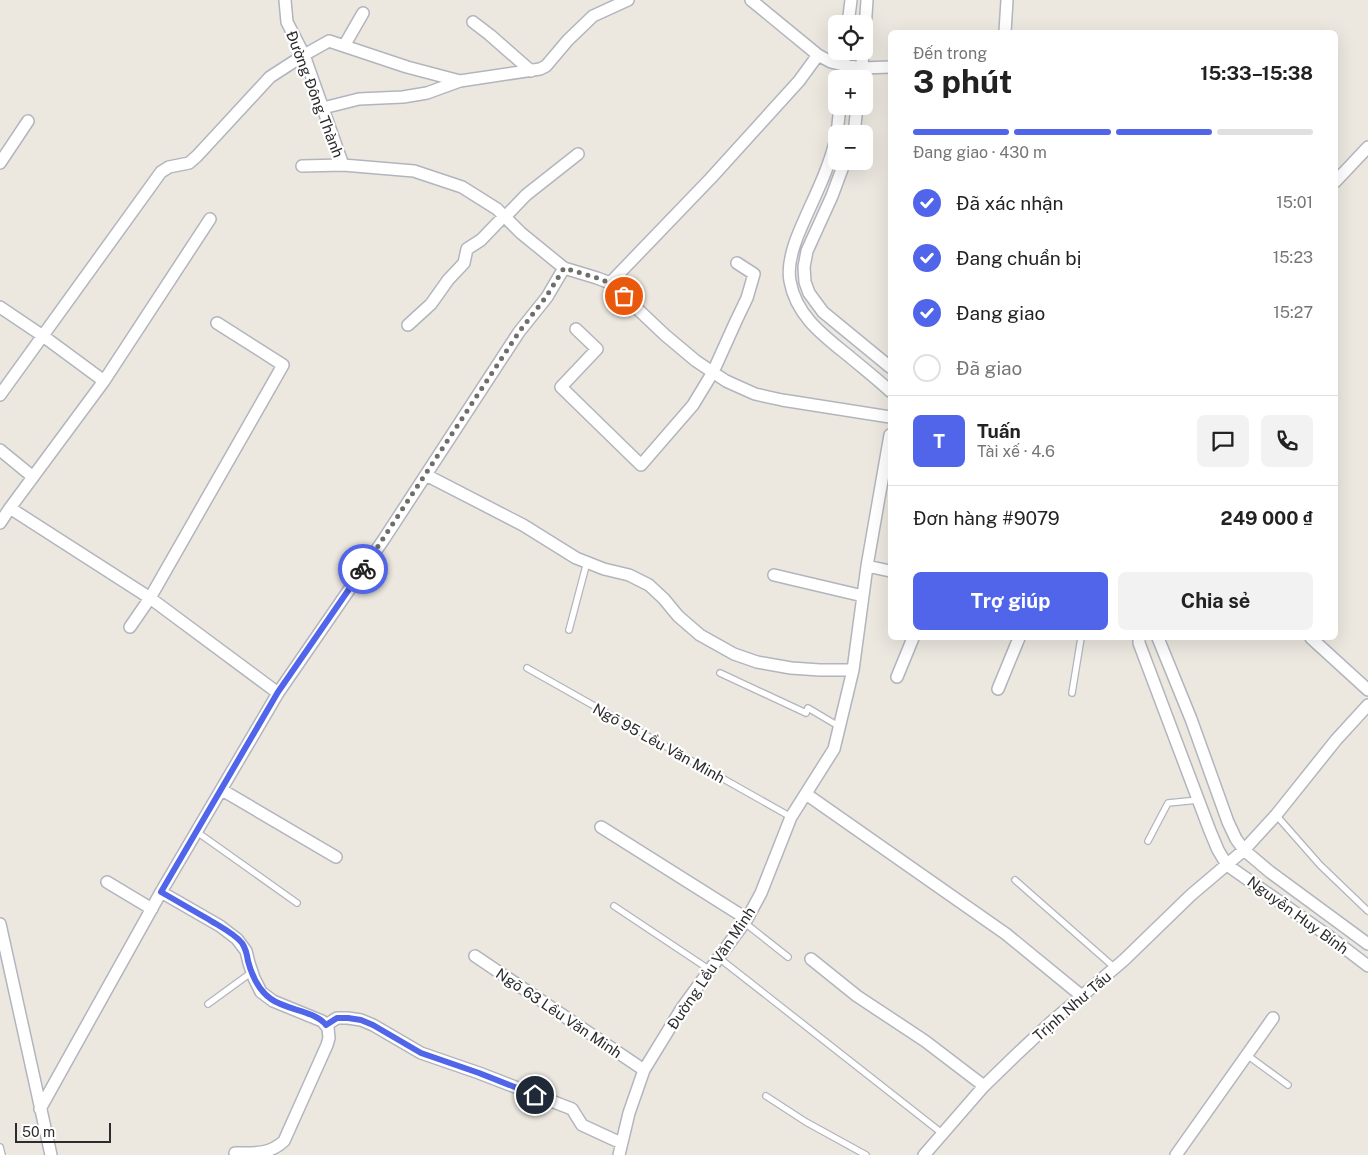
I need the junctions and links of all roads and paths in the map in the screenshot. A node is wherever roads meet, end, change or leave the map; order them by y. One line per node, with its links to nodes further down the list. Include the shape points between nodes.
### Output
1 (285, 0): 13 (street, Đường Đông Thành, via 287,22)
2 (628, 0): 18 (street, via 593,16 546,66)
3 (751, 0): 14 (street)
4 (851, 0): 8 (street)
5 (867, 0): 9 (street)
6 (1007, 0): 11 (street)
7 (363, 13): 12 (street)
8 (849, 15)
9 (866, 15)
10 (473, 22): 18 (street)
11 (1005, 30)
12 (344, 46): 13 (street, via 329,41); 22 (street)
13 (304, 55): 23 (street, Đường Đông Thành); 44 (street, via 270,77 189,163 161,172)
14 (818, 55): 16 (street); 39 (street, via 736,152)
15 (844, 60): 16 (street)
16 (843, 65): 19 (street); 20 (street)
17 (888, 68): 21 (street)
18 (531, 70): 22 (street)
19 (843, 70)
20 (854, 70)
21 (873, 71)
22 (460, 81): 23 (street, via 427,93 359,99)
23 (323, 108): 28 (street, Đường Đông Thành)
24 (28, 121): 27 (street)
25 (1368, 147): 32 (street)
26 (578, 154): 35 (street, via 526,195)
27 (0, 162)
28 (343, 165): 29 (street); 35 (street, Đường Đông Thành, via 414,171 462,187)
29 (302, 166)
30 (828, 168): 33 (street)
31 (842, 170): 34 (street)
32 (1338, 179)
33 (810, 208): 34 (street); 48 (street, via 790,262 789,280 794,297 814,326)
34 (824, 214): 45 (street, via 806,251 805,282 809,293 823,312)
35 (505, 217): 38 (street, Đường Đông Thành); 42 (street, via 467,249 464,263 431,304)
36 (210, 219): 47 (street)
37 (737, 263): 46 (street, via 754,274 747,298)
38 (564, 268): 39 (street, Đường Đông Thành); 53 (street)
39 (610, 283): 46 (street, Đường Đông Thành, via 665,335)
40 (0, 306): 44 (street)
41 (217, 323): 62 (street, via 283,365)
42 (408, 325)
43 (576, 329): 46 (street, via 597,349 562,387 641,465 693,405)
44 (43, 336): 47 (street); 49 (street)
45 (888, 365)
46 (712, 372): 50 (street, Đường Đông Thành, via 756,394)
47 (104, 381): 54 (street)
48 (888, 389)
49 (0, 395)
50 (888, 417)
51 (888, 447): 58 (street, Đường Lều Văn Minh)
52 (0, 450): 54 (street)
53 (426, 475): 57 (street); 77 (street)
54 (32, 477): 55 (street)
55 (10, 508): 56 (street); 62 (street)
56 (0, 523)
57 (587, 562): 64 (lane); 72 (street, via 649,585 700,635 734,654 791,668)
58 (868, 566): 59 (street); 61 (street, Đường Lều Văn Minh)
59 (888, 571)
60 (774, 575): 61 (street)
61 (863, 596): 72 (street, Đường Lều Văn Minh)
62 (150, 598): 63 (street); 77 (street)
63 (130, 627)
64 (569, 630)
65 (911, 640): 74 (street)
66 (1018, 640): 75 (street)
67 (1081, 640): 78 (lane)
68 (1139, 640): 83 (street)
69 (1159, 640): 89 (street, via 1228,822)
70 (1313, 640): 76 (street)
71 (527, 668): 85 (lane, Ngõ 95 Lều Văn Minh)
72 (853, 670): 80 (street, Đường Lều Văn Minh)
73 (720, 673): 80 (lane, via 806,714 808,708)
74 (897, 677)
75 (998, 689)
76 (1368, 690)
77 (278, 692): 81 (street)
78 (1072, 693)
79 (1368, 705): 84 (street, Trịnh Như Tấu)
80 (840, 727): 82 (street, Đường Lều Văn Minh, via 834,749)
81 (222, 790): 87 (street); 90 (street)
82 (806, 794): 85 (street, Đường Lều Văn Minh); 111 (street, via 1006,934)
83 (1198, 800): 88 (lane, via 1168,803); 91 (street)
84 (1276, 814): 89 (street, Trịnh Như Tấu); 98 (lane, via 1320,865)
85 (790, 817): 99 (street, Đường Lều Văn Minh, via 761,893)
86 (601, 827): 99 (street)
87 (197, 832): 94 (street); 95 (lane)
88 (1148, 841)
89 (1244, 850): 91 (street, Trịnh Như Tấu); 101 (street)
90 (336, 858)
91 (1227, 865): 107 (street, Nguyễn Huy Bính); 108 (street, Trịnh Như Tấu)
92 (1015, 880): 108 (lane)
93 (107, 882): 97 (street)
94 (161, 892): 97 (street); 110 (street, via 237,938 246,951)
95 (297, 903)
96 (614, 906): 109 (lane)
97 (152, 909): 120 (street)
98 (1368, 911)
99 (746, 921): 104 (lane); 105 (street, Đường Lều Văn Minh)
100 (0, 924): 103 (street)
101 (1368, 944)
102 (475, 956): 116 (street, Ngõ 63 Lều Văn Minh)
103 (4, 957): 120 (street)
104 (788, 957)
105 (719, 958): 109 (street, Đường Lều Văn Minh); 121 (lane)
106 (811, 958): 118 (street, via 856,996 925,1041)
107 (1368, 966)
108 (1115, 968): 111 (street, Trịnh Như Tấu)
109 (710, 970): 116 (street, Đường Lều Văn Minh)
110 (252, 972): 112 (lane); 114 (street, via 262,992 273,1001)
111 (1083, 997): 118 (street, Trịnh Như Tấu, via 1049,1024)
112 (208, 1004)
113 (1273, 1018): 115 (street)
114 (326, 1025): 122 (street, via 337,1018 361,1020 421,1053 572,1109 582,1125); 124 (street, via 327,1046 284,1141)
115 (1247, 1055): 117 (lane); 131 (street)
116 (644, 1070): 122 (street, Đường Lều Văn Minh)
117 (1288, 1084)
118 (984, 1086): 121 (street, Trịnh Như Tấu)
119 (766, 1096): 129 (lane)
120 (40, 1109): 127 (street)
121 (944, 1134): 130 (street, Trịnh Như Tấu)
122 (621, 1143): 128 (street, Đường Lều Văn Minh)
123 (0, 1148): 126 (lane)
124 (273, 1152): 125 (street)
125 (235, 1153)
126 (2, 1155)
127 (51, 1155)
128 (619, 1155)
129 (866, 1155)
130 (924, 1155)
131 (1176, 1155)

